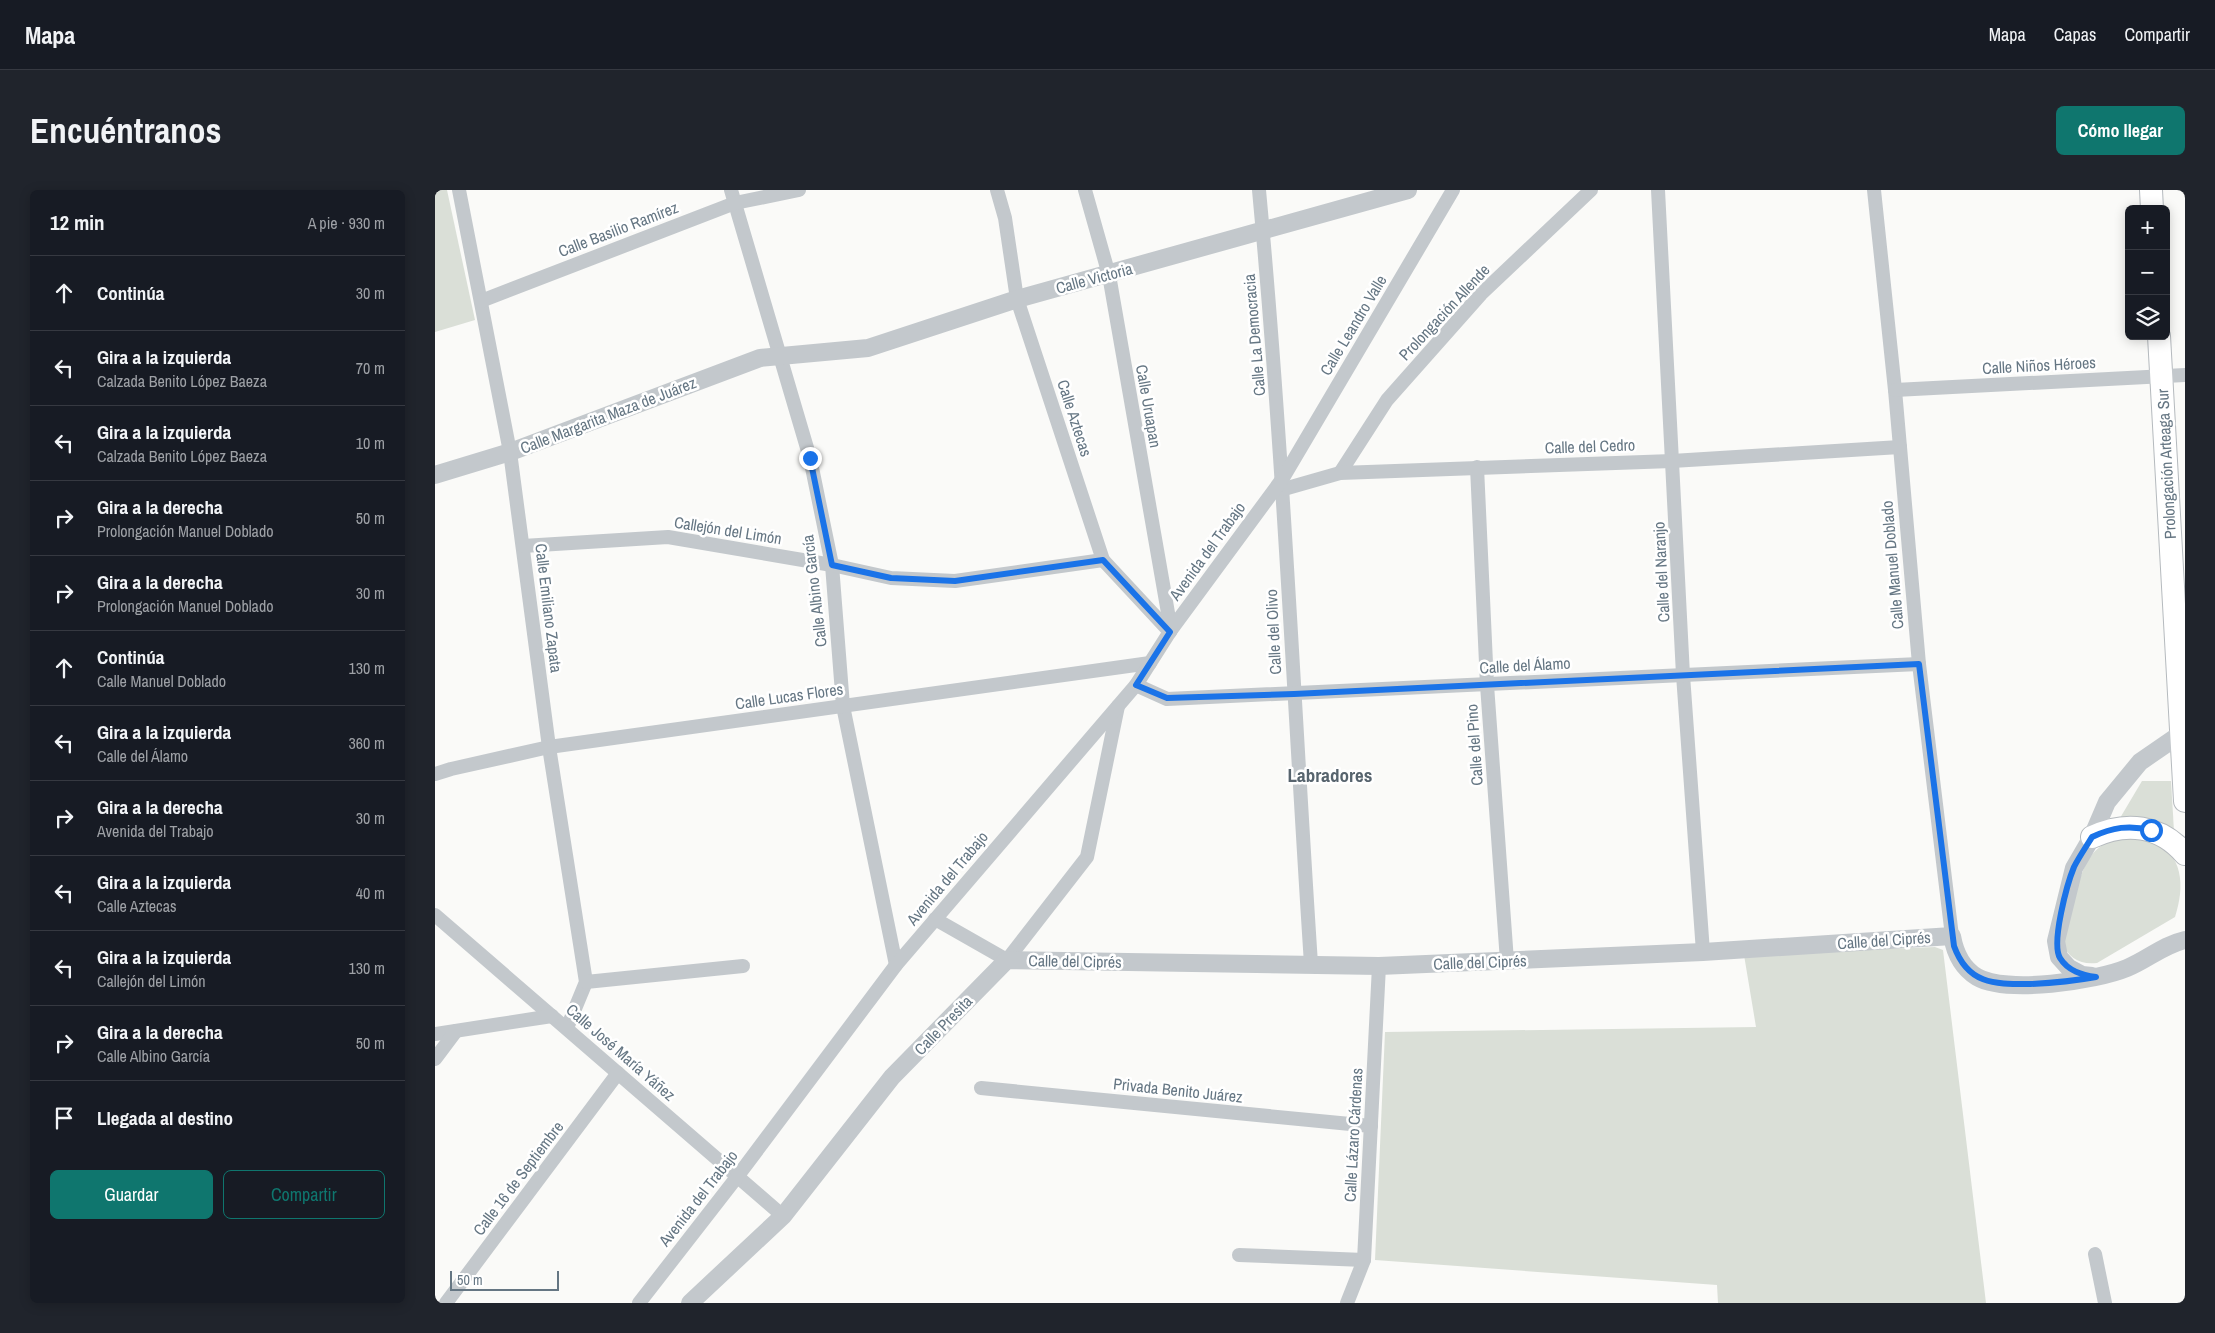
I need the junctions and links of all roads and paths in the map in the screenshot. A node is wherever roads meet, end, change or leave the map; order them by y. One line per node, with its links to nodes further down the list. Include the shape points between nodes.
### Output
1 (459, 190): 17 (street, Calle Emiliano Zapata)
2 (799, 190): 12 (street, Calle Basilio Ramírez)
3 (997, 190): 16 (street, Calle Aztecas, via 1005,218)
4 (1085, 190): 15 (street, Calle Uruapan)
5 (1259, 190): 14 (street, Calle La Democracia)
6 (1408, 190): 14 (street, Calle Victoria)
7 (1453, 190): 29 (street, Calle Leandro Valle)
8 (1591, 190): 27 (street, Prolongación Allende, via 1475,301 1387,400)
9 (1658, 190): 25 (street, Calle del Naranjo)
10 (1873, 190): 22 (street, Calle Manuel Doblado)
11 (2151, 190): 13 (main road)
12 (733, 196): 17 (street, Calle Basilio Ramírez); 19 (street, Calle Albino García)
13 (2152, 205)
14 (1263, 230): 15 (street, Calle Victoria); 29 (street, Calle La Democracia)
15 (1109, 275): 16 (street, Calle Victoria); 33 (street, Calle Uruapan)
16 (1017, 299): 19 (street, Calle Victoria, via 868,348); 31 (street, Calle Aztecas)
17 (481, 300): 24 (street, Calle Emiliano Zapata)
18 (2159, 340): 21 (main road, Prolongación Arteaga Sur)
19 (780, 356): 24 (street, Calle Margarita Maza de Juárez, via 760,358); 32 (street, Calle Albino García, via 810,458)
20 (2185, 375): 21 (street, Calle Niños Héroes)
21 (2161, 376): 22 (street, Calle Niños Héroes); 42 (main road, Prolongación Arteaga Sur)
22 (1895, 390): 23 (street, Calle Manuel Doblado)
23 (1900, 447): 25 (street, Calle del Cedro); 35 (street, Calle Manuel Doblado)
24 (510, 452): 28 (street, Calle Margarita Maza de Juárez); 30 (street, Calle Emiliano Zapata)
25 (1672, 461): 26 (street, Calle del Cedro); 36 (street, Calle del Naranjo)
26 (1477, 467): 27 (street, Calle del Cedro); 38 (street, Calle del Pino)
27 (1340, 472): 29 (street, Calle del Cedro)
28 (435, 474)
29 (1283, 484): 33 (street, Avenida del Trabajo); 39 (street, Calle del Olivo)
30 (523, 546): 32 (street, Callejón del Limón, via 668,537); 43 (street, Calle Emiliano Zapata)
31 (1103, 560): 32 (street, Callejón del Limón, via 955,581 891,578); 33 (street, Calle Aztecas)
32 (832, 565): 40 (street, Calle Albino García)
33 (1170, 631): 34 (street, Avenida del Trabajo)
34 (1150, 662): 37 (street, Avenida del Trabajo); 40 (street, Calle Lucas Flores)
35 (1919, 664): 36 (street, Calle del Álamo); 50 (street, Calle Manuel Doblado)
36 (1683, 675): 38 (street, Calle del Álamo); 52 (street, Calle del Naranjo)
37 (1136, 685): 39 (street, Calle del Álamo, via 1167,698); 41 (street, Avenida del Trabajo)
38 (1487, 685): 39 (street, Calle del Álamo); 54 (street, Calle del Pino)
39 (1294, 694): 55 (street, Calle del Olivo)
40 (843, 706): 43 (street, Calle Lucas Flores); 56 (street, Calle Albino García)
41 (1118, 706): 49 (street, Avenida del Trabajo); 53 (street, Calle Presita, via 1087,857)
42 (2183, 732): 45 (main road, Prolongación Arteaga Sur); 46 (street, via 2140,762 2107,802)
43 (549, 747): 44 (street, Calle Lucas Flores); 60 (street, Calle Emiliano Zapata)
44 (435, 774)
45 (2185, 800)
46 (2092, 837): 47 (main road, via 2121,827 2137,827 2166,837); 59 (street, via 2074,868 2056,941 2059,957 2069,968 2082,975)
47 (2185, 854)
48 (435, 915): 61 (street, Calle José María Yáñez)
49 (935, 919): 53 (street); 56 (street, Avenida del Trabajo)
50 (1952, 936): 52 (street, Calle del Ciprés); 59 (street, via 1958,956 1970,972 1985,981 2003,984 2065,983)
51 (2185, 940): 59 (street, via 2171,944 2127,969)
52 (1703, 952): 54 (street, Calle del Ciprés)
53 (1007, 960): 55 (street, Calle del Ciprés); 70 (street, Calle Presita, via 892,1077)
54 (1507, 961): 58 (street, Calle del Ciprés)
55 (1311, 964): 58 (street, Calle del Ciprés)
56 (896, 965): 69 (street, Avenida del Trabajo)
57 (743, 966): 60 (street)
58 (1379, 966): 68 (street, Calle Lázaro Cárdenas)
59 (2096, 977)
60 (587, 982): 62 (street)
61 (552, 1016): 62 (street, Calle José María Yáñez); 63 (street)
62 (567, 1028): 66 (street, Calle José María Yáñez)
63 (456, 1030): 64 (street); 65 (street)
64 (435, 1034)
65 (435, 1059)
66 (618, 1073): 69 (street, Calle José María Yáñez); 74 (street, Calle 16 de Septiembre)
67 (981, 1088): 68 (street, Privada Benito Juárez)
68 (1371, 1126): 73 (street, Calle Lázaro Cárdenas)
69 (737, 1177): 70 (street, Calle José María Yáñez); 75 (street, Avenida del Trabajo)
70 (783, 1216): 76 (street, Calle Presita)
71 (2095, 1254): 78 (street)
72 (1239, 1255): 73 (street)
73 (1364, 1260): 77 (street, Calle Lázaro Cárdenas)
74 (446, 1303)
75 (639, 1303)
76 (690, 1303)
77 (1347, 1303)
78 (2105, 1303)

